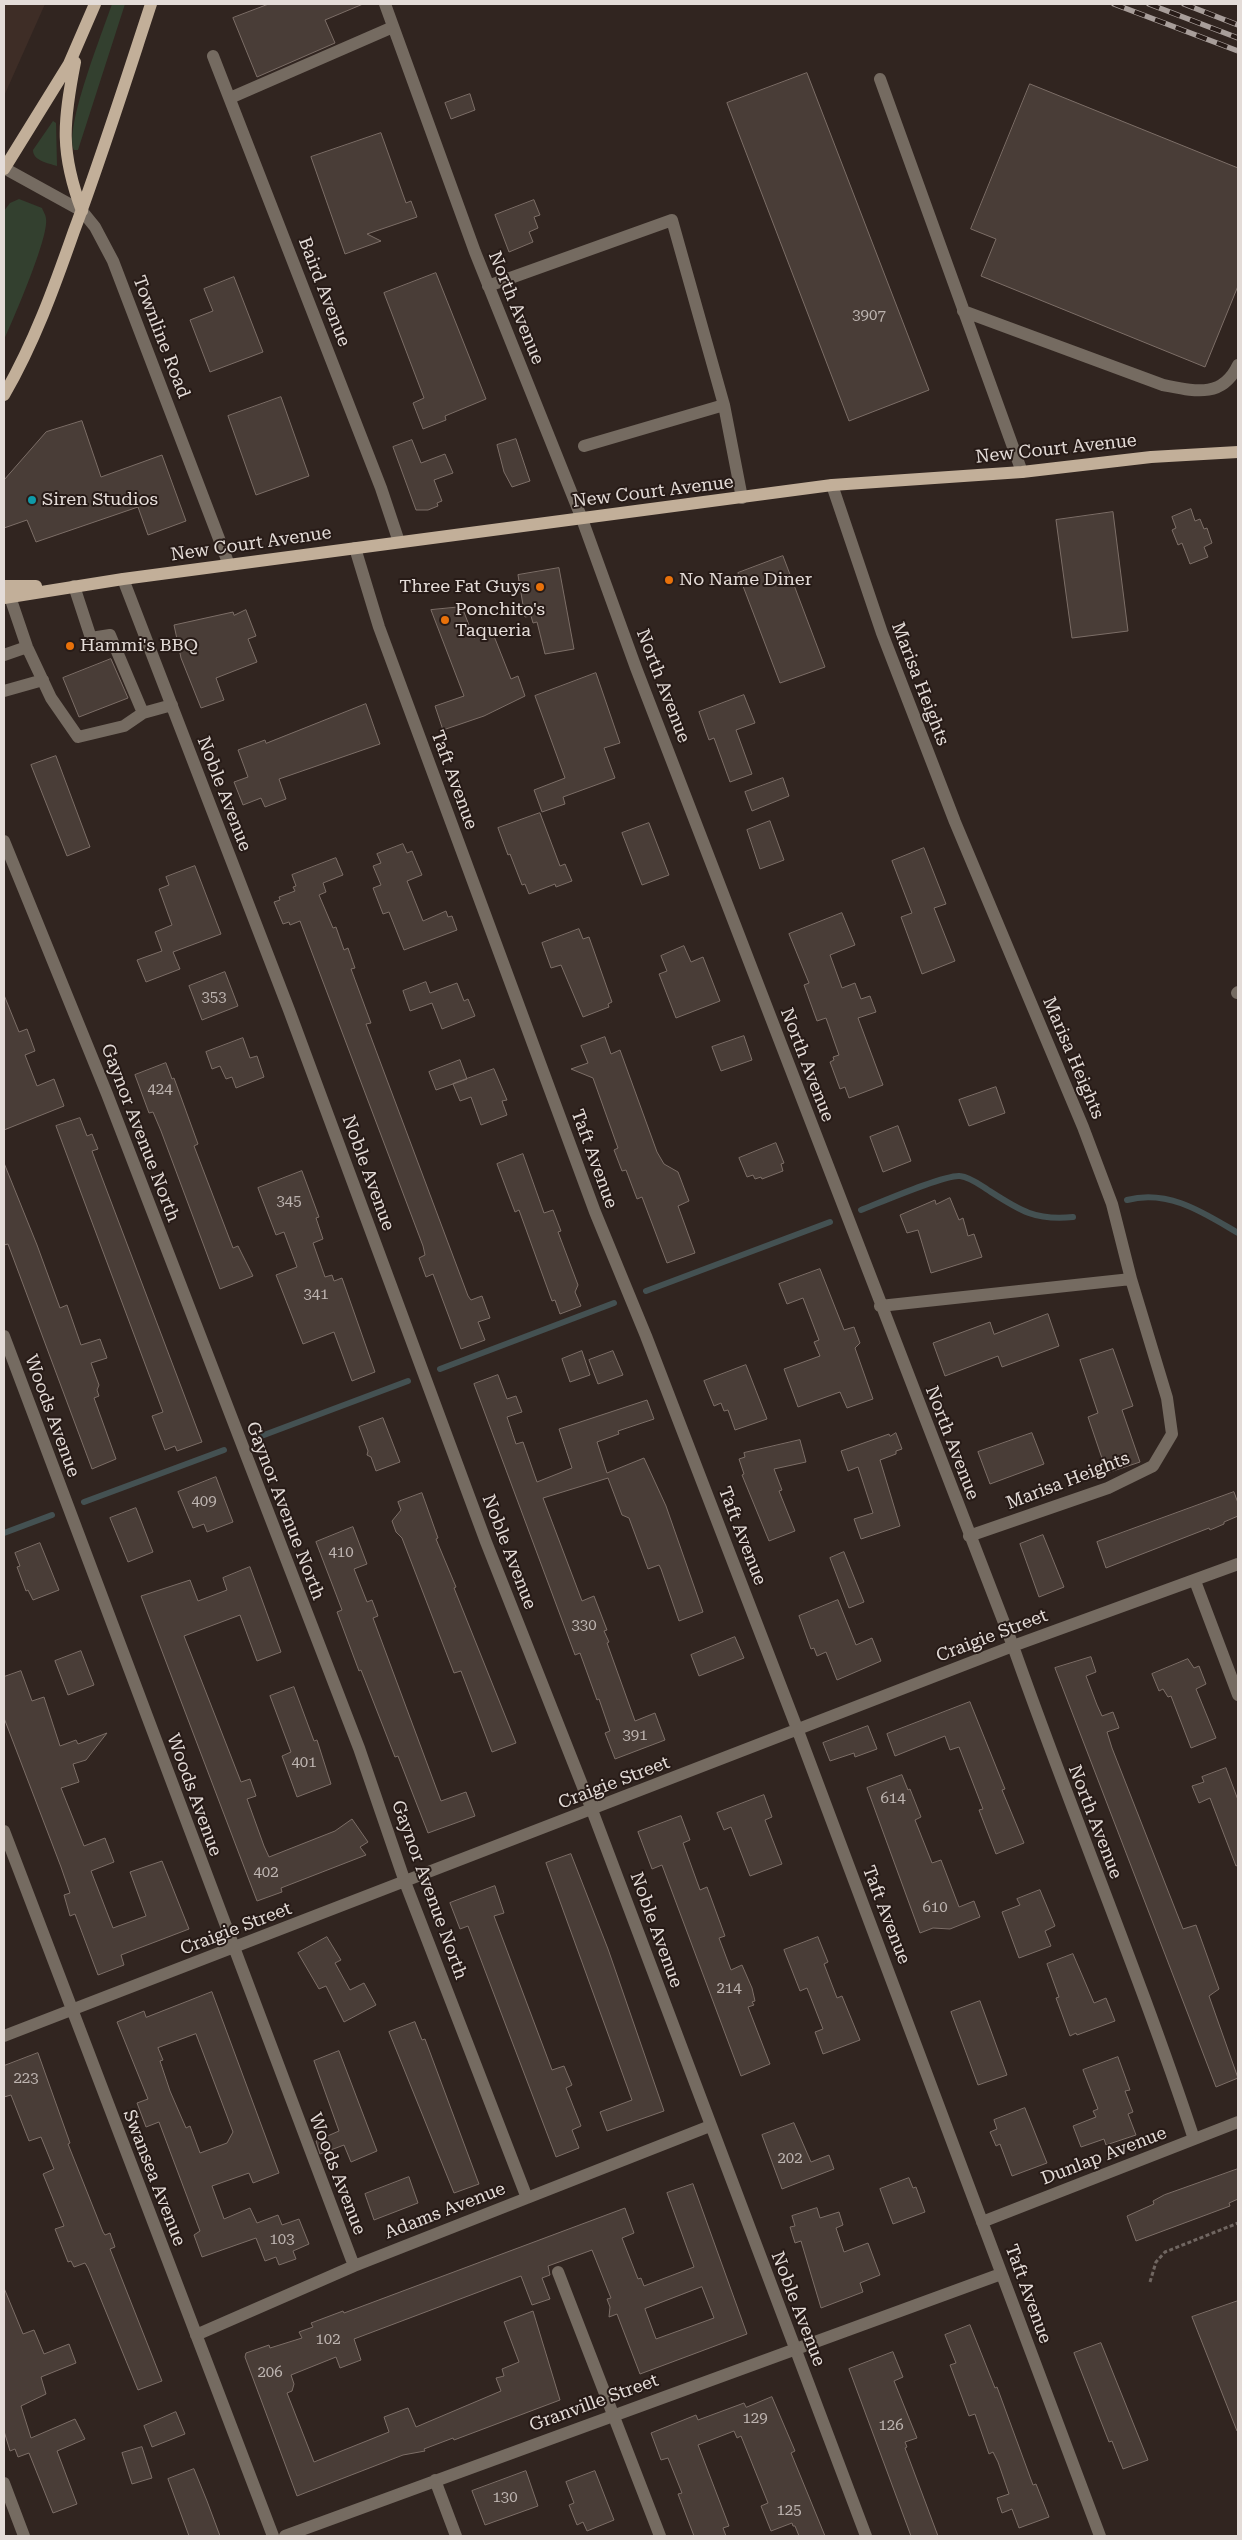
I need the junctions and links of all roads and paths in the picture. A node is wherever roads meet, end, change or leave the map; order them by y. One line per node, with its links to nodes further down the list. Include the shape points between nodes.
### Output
1 (95, 4): 5 (main road)
2 (151, 4): 10 (main road)
3 (385, 4): 4 (street, North Avenue)
4 (393, 27): 8 (street); 11 (street, North Avenue)
5 (80, 40): 9 (main road, via 57,85); 10 (main road, via 64,135 69,176)
6 (213, 56): 8 (street, Baird Avenue)
7 (880, 79): 12 (street)
8 (230, 98): 22 (street, Baird Avenue)
9 (4, 168): 10 (street, Townline Road)
10 (82, 211): 14 (main road, via 46,310); 24 (street, Townline Road, via 95,226 113,261)
11 (488, 286): 15 (street, via 672,220); 21 (street, North Avenue)
12 (964, 311): 13 (street, via 1163,385 1191,390 1214,389 1232,379); 18 (street)
13 (1238, 365)
14 (4, 395)
15 (724, 405): 16 (street); 20 (street)
16 (584, 446)
17 (1238, 452): 18 (main road, New Court Avenue, via 1151,457)
18 (1022, 472): 19 (main road, New Court Avenue)
19 (832, 485): 20 (main road, New Court Avenue); 35 (street, Marisa Heights, via 882,633 955,822 1112,1204)
20 (742, 498): 21 (main road, New Court Avenue)
21 (582, 519): 22 (main road, New Court Avenue); 36 (street, North Avenue)
22 (399, 542): 23 (main road, New Court Avenue)
23 (354, 548): 24 (main road, New Court Avenue); 43 (street, Taft Avenue, via 378,627 594,1212 650,1346)
24 (228, 565): 25 (main road, New Court Avenue)
25 (123, 579): 26 (main road, New Court Avenue); 32 (street, Noble Avenue)
26 (74, 586): 27 (main road, New Court Avenue); 33 (street, via 91,638 110,635)
27 (6, 594): 28 (street)
28 (27, 647): 29 (street); 30 (street)
29 (4, 655)
30 (43, 680): 31 (street); 33 (street, via 51,698 78,737 124,726)
31 (4, 691)
32 (172, 705): 33 (street); 44 (street, Noble Avenue, via 486,1542)
33 (143, 713)
34 (4, 841): 46 (street, Gaynor Avenue North, via 110,1103 358,1748)
35 (1131, 1279): 36 (street); 38 (street, Marisa Heights, via 1167,1398 1172,1434 1153,1466 1108,1488)
36 (880, 1306): 38 (street, North Avenue)
37 (4, 1336): 47 (street, Woods Avenue)
38 (968, 1536): 41 (street, North Avenue)
39 (1238, 1564): 40 (street, Craigie Street)
40 (1195, 1581): 41 (street, Craigie Street); 42 (street)
41 (1013, 1646): 43 (street, Craigie Street); 52 (street, North Avenue, via 1048,1747 1164,2048)
42 (1238, 1695)
43 (798, 1731): 44 (street, Craigie Street); 54 (street, Taft Avenue)
44 (592, 1810): 46 (street, Craigie Street); 51 (street, Noble Avenue)
45 (4, 1831): 48 (street, Swansea Avenue)
46 (405, 1882): 47 (street, Craigie Street); 53 (street, Gaynor Avenue North)
47 (233, 1949): 48 (street, Craigie Street); 56 (street, Woods Avenue)
48 (72, 2011): 49 (street, Craigie Street); 60 (street, Swansea Avenue)
49 (4, 2036)
50 (1238, 2122): 52 (street, Dunlap Avenue)
51 (710, 2126): 53 (street, Adams Avenue); 61 (street, Noble Avenue)
52 (1194, 2139): 54 (street, Dunlap Avenue)
53 (528, 2198): 56 (street, Adams Avenue)
54 (982, 2222): 58 (street, Taft Avenue)
55 (1238, 2223): 59 (path, via 1164,2252 1156,2262)
56 (354, 2266): 60 (street, Adams Avenue)
57 (558, 2272): 62 (street)
58 (1001, 2274): 61 (street, Granville Street); 71 (street, Taft Avenue)
59 (1150, 2282)
60 (196, 2335): 66 (street, Swansea Avenue)
61 (794, 2348): 62 (street, Granville Street); 70 (street, Noble Avenue)
62 (614, 2415): 63 (street, Granville Street); 69 (street)
63 (435, 2480): 67 (street, Granville Street); 68 (street)
64 (4, 2483): 65 (street)
65 (24, 2536)
66 (273, 2536)
67 (285, 2536)
68 (456, 2536)
69 (660, 2536)
70 (866, 2536)
71 (1100, 2536)

